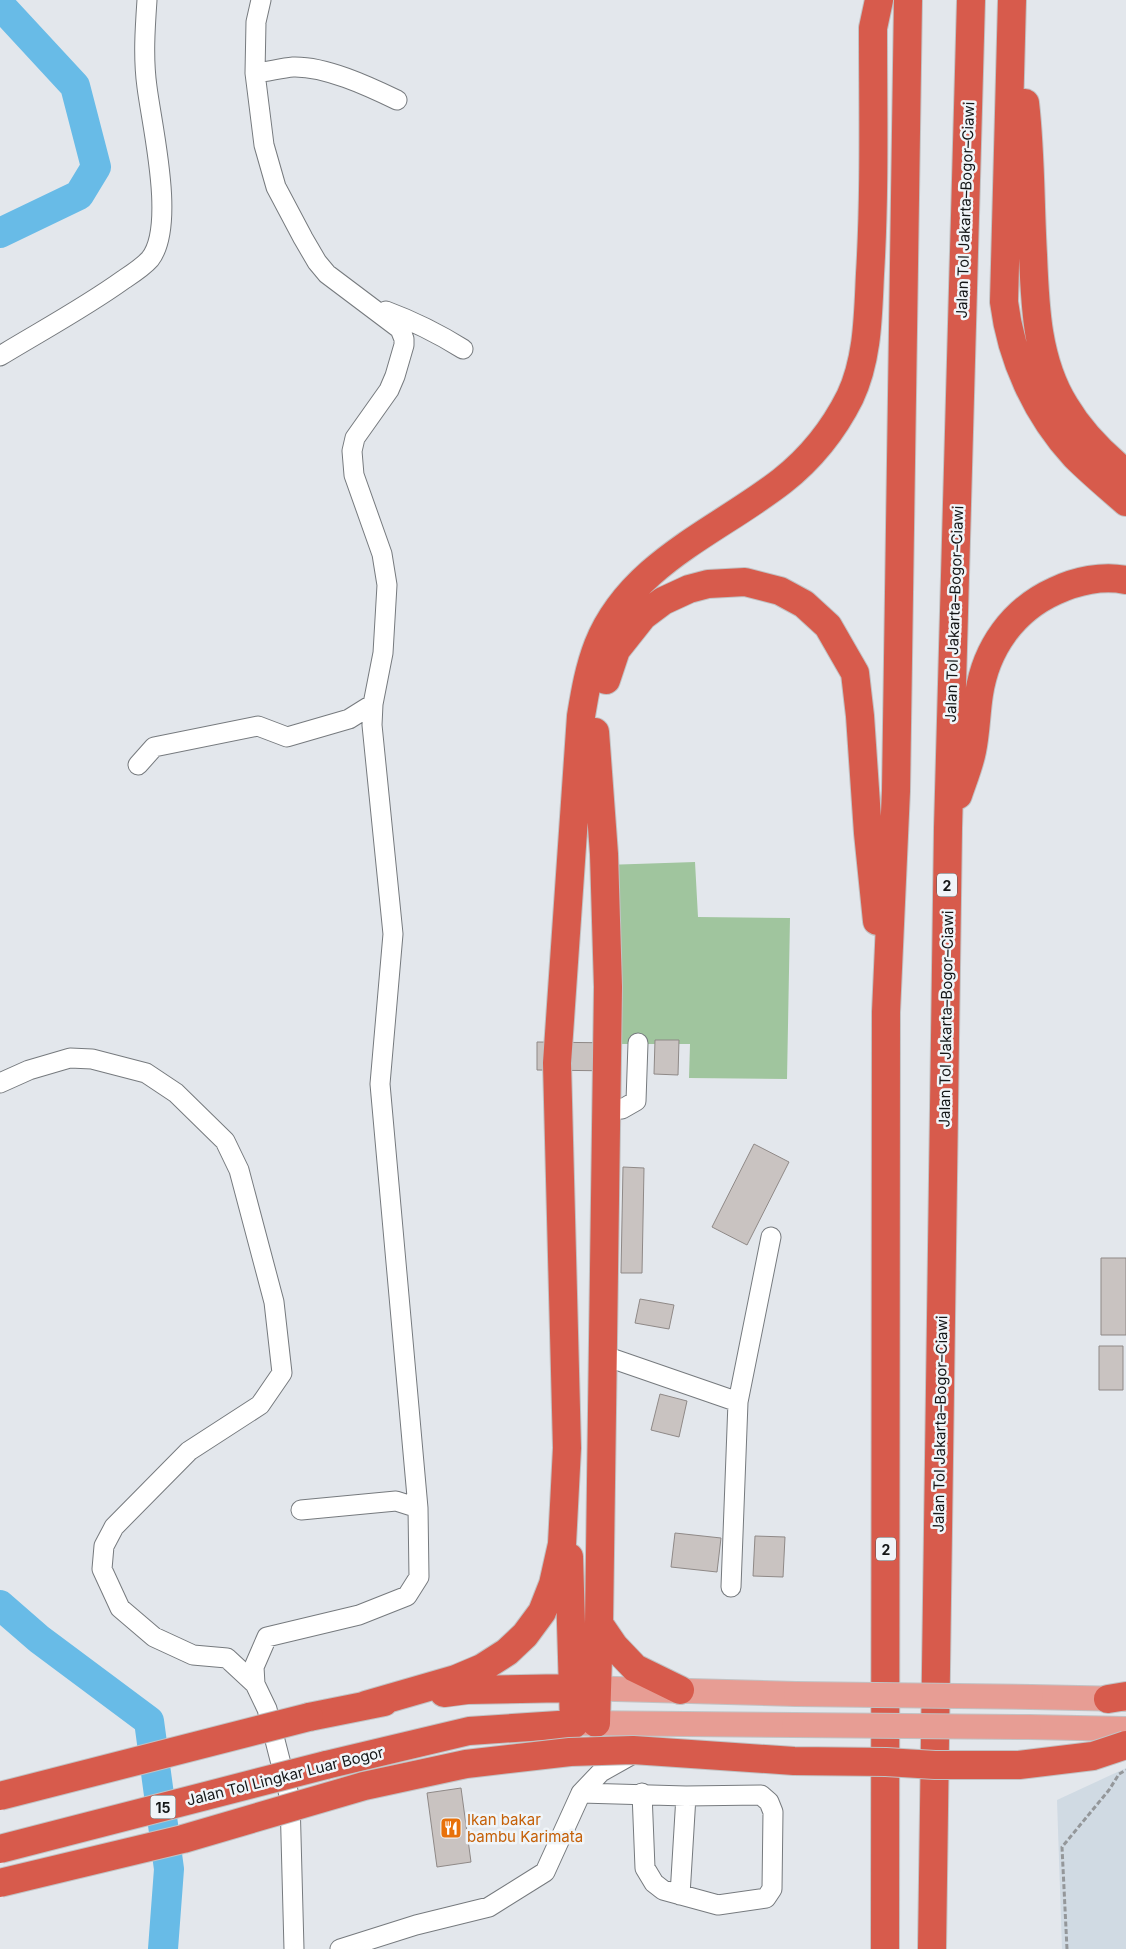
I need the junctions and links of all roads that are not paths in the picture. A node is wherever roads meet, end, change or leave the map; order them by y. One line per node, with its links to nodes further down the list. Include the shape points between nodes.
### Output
1 (147, 0): 11 (street, via 144,45 147,87 161,171 160,226 155,251 106,292)
2 (261, 0): 7 (street, via 256,22)
3 (878, 0): 25 (highway, via 873,28 874,208 868,310 862,360 850,395 831,430 782,481 665,561 637,586 615,614 598,644 588,674 581,716 557,1063)
4 (908, 0): 18 (highway, 2, via 896,791)
5 (970, 0): 17 (highway, Jalan Tol Jakarta–Bogor–Ciawi / 2)
6 (1013, 0): 12 (highway, via 1026,113 1038,332 1049,373 1064,406 1085,435); 13 (highway, via 1006,324 1032,393 1052,427 1074,455)
7 (255, 74): 8 (street, via 294,67 320,70); 9 (street, via 264,145 276,187 317,262 339,284)
8 (397, 100)
9 (371, 305): 10 (street, via 403,317); 15 (street, via 400,329 404,339 402,356 389,390 355,438 352,451 354,475 382,554 387,585 383,653)
10 (463, 350)
11 (0, 356)
12 (1126, 473)
13 (1126, 502)
14 (1126, 580): 17 (highway, via 1094,579 1068,585 1038,599 1004,630 987,661 979,692 972,751)
15 (373, 704): 16 (street, via 349,719 287,737 258,726 154,747); 26 (street, via 372,725 393,934 380,1084)
16 (138, 765)
17 (948, 828): 49 (highway, Jalan Tol Jakarta–Bogor–Ciawi / 2)
18 (886, 1012): 21 (highway, via 855,673 828,626 804,604 780,591 745,582 708,584 689,589 663,600 643,616 616,650 602,692 594,735 604,865 608,987); 48 (highway, 2)
19 (638, 1042): 21 (street, via 636,1101 622,1109)
20 (0, 1083): 30 (street, via 70,1058 92,1059 146,1073 176,1093 225,1141 239,1170 274,1302 282,1373 260,1406 189,1452 114,1527 104,1546 102,1569 120,1608 154,1637 193,1655 227,1658)
21 (606, 1110): 23 (highway)
22 (771, 1237): 24 (street)
23 (602, 1355): 24 (street); 29 (highway)
24 (738, 1402): 28 (street)
25 (567, 1448): 31 (highway); 34 (highway, via 562,1544 554,1584 542,1612 525,1635 507,1652 482,1668 456,1679)
26 (418, 1508): 27 (street, via 396,1500); 30 (street, via 419,1577 406,1596 359,1615 267,1637 254,1667)
27 (301, 1510)
28 (731, 1587)
29 (599, 1624): 31 (highway); 32 (highway, via 635,1668)
30 (255, 1684): 46 (street, via 268,1709 290,1799)
31 (584, 1688): 32 (main road); 34 (highway, via 467,1690); 35 (highway)
32 (680, 1690): 33 (main road, bridge)
33 (1120, 1698)
34 (366, 1705): 41 (highway, bridge)
35 (585, 1723): 36 (main road); 43 (highway, Jalan Tol Lingkar Luar Bogor / 15, bridge, via 469,1731)
36 (641, 1723): 37 (main road, bridge); 39 (street, via 633,1754 601,1772)
37 (1126, 1729)
38 (1126, 1745): 44 (highway, bridge, via 1092,1756 1019,1764 794,1761 633,1750 570,1752 466,1764 364,1786 183,1839)
39 (581, 1793): 40 (street); 47 (street, via 545,1872 489,1907)
40 (642, 1794): 42 (street); 45 (street, via 645,1868 654,1883 663,1890)
41 (0, 1796)
42 (686, 1796): 45 (street); 45 (street, via 761,1795 769,1802 773,1812 772,1890 760,1900 718,1905)
43 (0, 1849)
44 (0, 1883)
45 (680, 1895)
46 (294, 1949)
47 (340, 1949)
48 (885, 1949)
49 (932, 1949)

